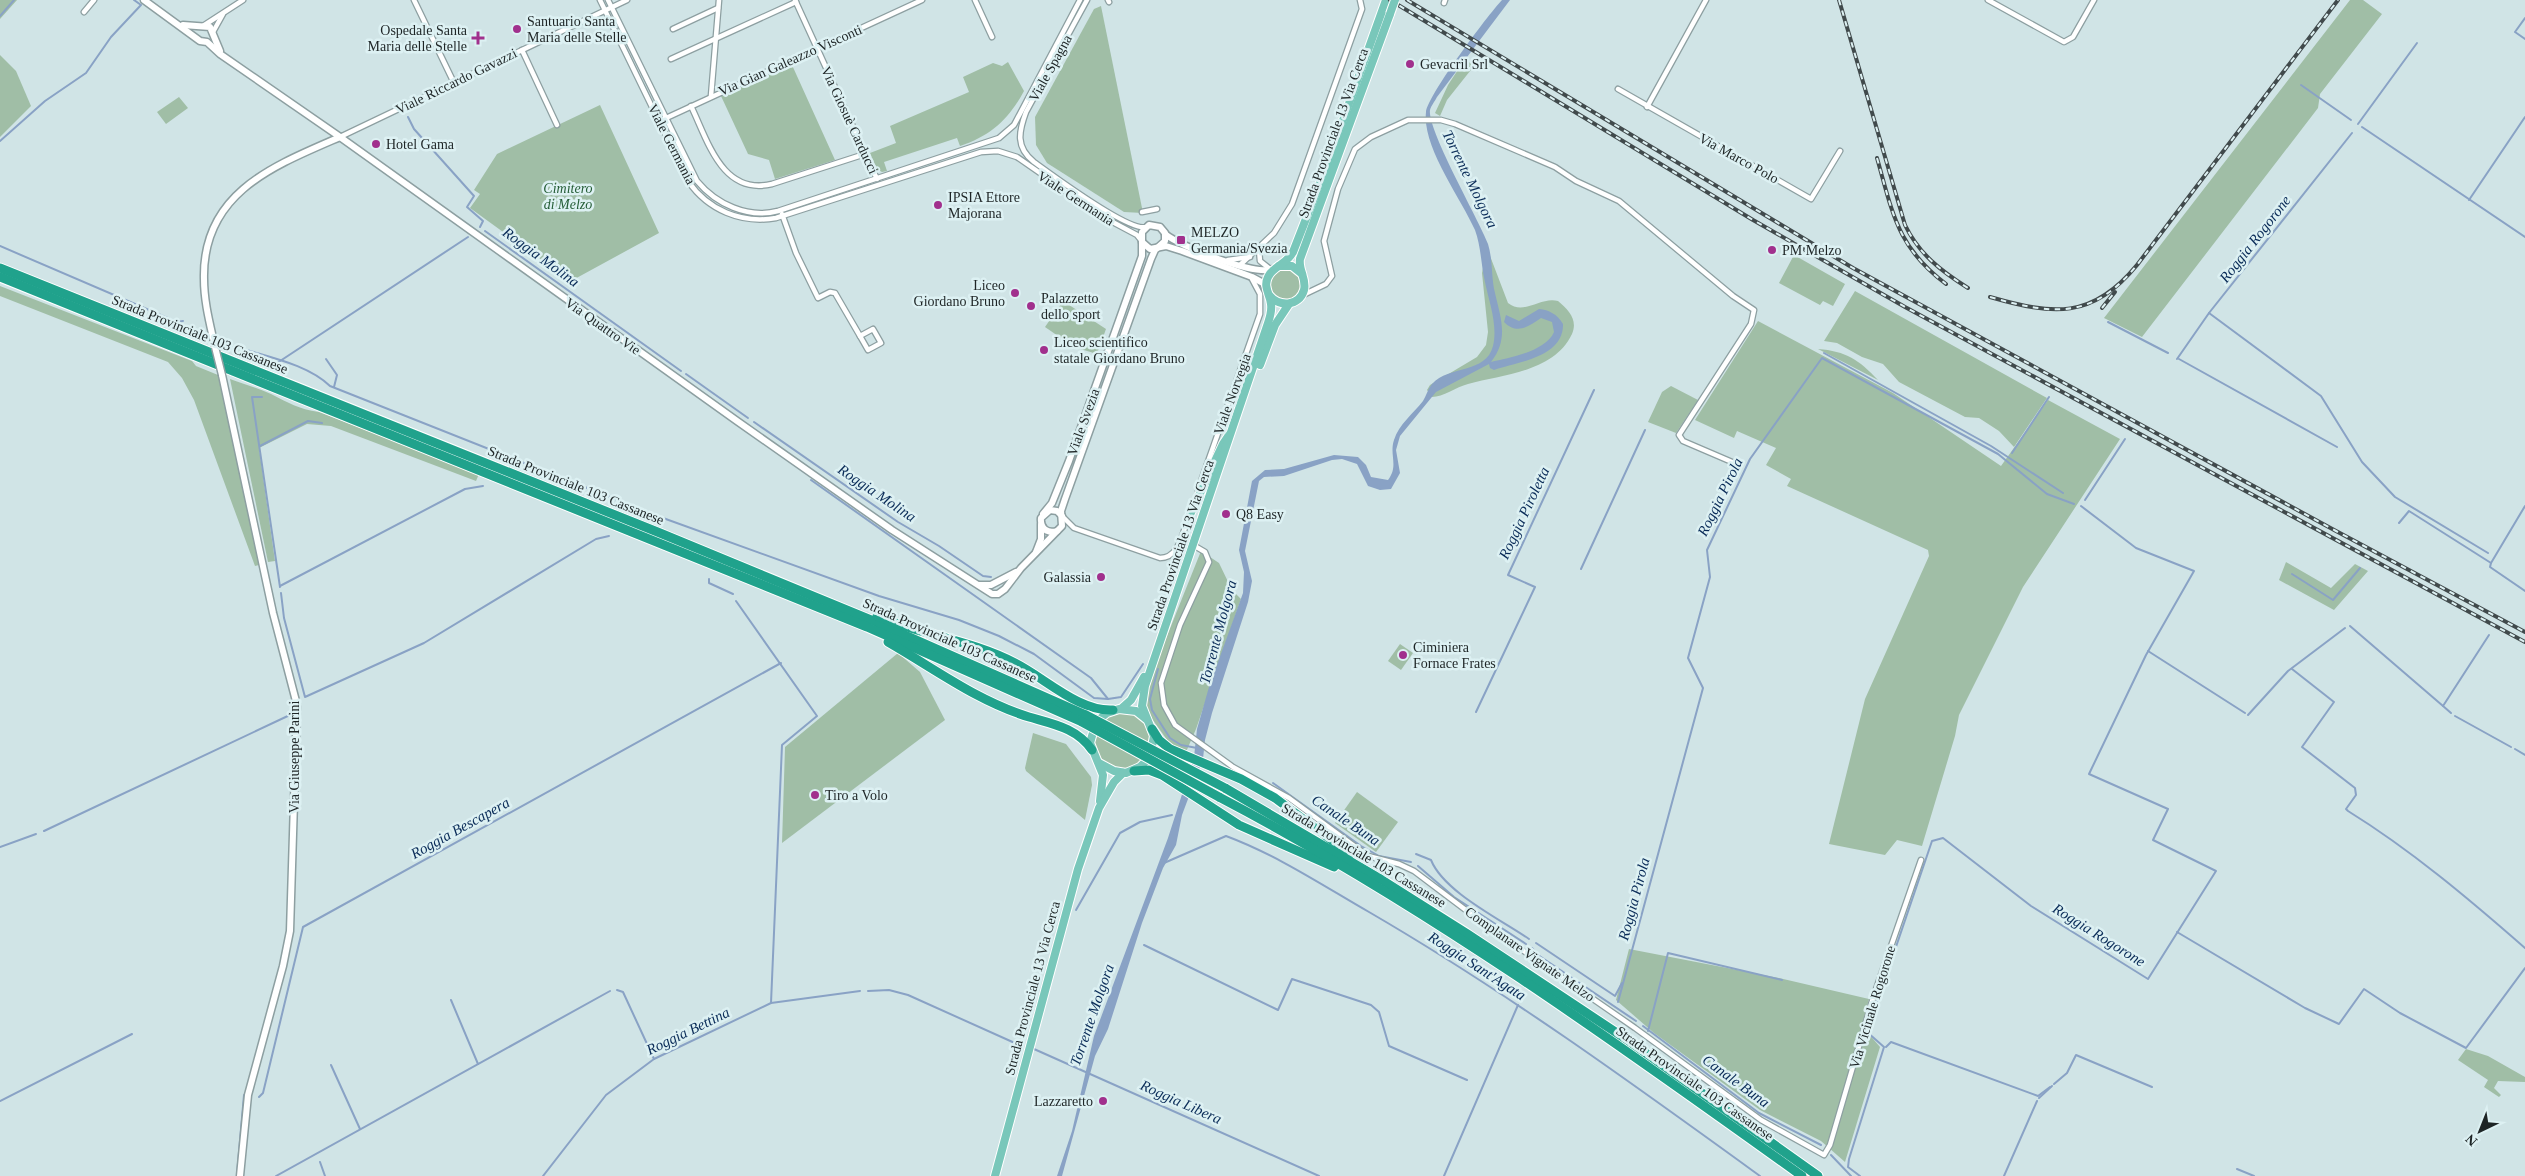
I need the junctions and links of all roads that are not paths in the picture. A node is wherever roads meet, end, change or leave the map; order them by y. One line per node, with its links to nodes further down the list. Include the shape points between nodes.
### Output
1 (94, 0): 23 (street)
2 (144, 0): 26 (street)
3 (244, 0): 25 (street)
4 (414, 0): 38 (street)
5 (600, 0): 22 (street, Viale Germania)
6 (608, 0): 20 (street, Viale Germania)
7 (627, 0): 20 (street, Viale Riccardo Gavazzi)
8 (719, 0): 21 (street)
9 (922, 0): 34 (street, Via Gian Galeazzo Visconti)
10 (975, 0): 30 (street)
11 (1080, 0): 46 (street, Viale Spagna, via 1014,125)
12 (1087, 0): 48 (street, Viale Spagna, via 1026,112 1020,128)
13 (1360, 0): 62 (street, via 1362,9 1293,201 1280,225)
14 (1386, 0): 24 (main road, Strada Provinciale 13 Via Cerca)
15 (1395, 0): 24 (main road, Strada Provinciale 13 Via Cerca, bridge)
16 (1706, 0): 42 (street)
17 (1988, 0): 18 (street, via 2064,42 2073,37)
18 (2094, 0)
19 (795, 1): 32 (street); 34 (street, Via Giosuè Carducci)
20 (612, 8): 22 (street, Viale Riccardo Gavazzi); 43 (street, Viale Germania)
21 (718, 8): 28 (street); 32 (street)
22 (605, 11): 35 (street, Viale Riccardo Gavazzi); 44 (street, Viale Germania)
23 (84, 12)
24 (1387, 12): 70 (main road, Strada Provinciale 13 Via Cerca, via 1293,252); 72 (main road, Strada Provinciale 13 Via Cerca, via 1300,259)
25 (224, 13): 27 (street); 29 (street)
26 (177, 24): 27 (street, via 191,28); 31 (street)
27 (201, 26): 29 (street, via 208,26); 31 (street)
28 (673, 29)
29 (214, 34): 33 (street); 37 (street, Via Quattro Vie, via 217,47)
30 (992, 37)
31 (198, 38): 33 (street)
32 (715, 39): 36 (street); 40 (street)
33 (207, 42): 37 (street, Via Quattro Vie)
34 (817, 49): 40 (street, Via Gian Galeazzo Visconti); 51 (street, Via Giosuè Carducci)
35 (522, 50): 38 (street, Viale Riccardo Gavazzi); 45 (street)
36 (671, 59)
37 (232, 62): 47 (street, Via Quattro Vie)
38 (454, 83): 47 (street, Viale Riccardo Gavazzi)
39 (1618, 89): 42 (street, Via Marco Polo)
40 (711, 96): 41 (street, Via Gian Galeazzo Visconti)
41 (691, 106): 43 (street, Via Gian Galeazzo Visconti); 51 (street, via 718,164 730,176 744,183 772,184)
42 (1647, 107): 49 (street, Via Marco Polo, via 1811,199)
43 (665, 118): 44 (street, Via Gian Galeazzo Visconti); 55 (street, Viale Germania, via 693,176 712,197 748,212)
44 (659, 122): 58 (street, Viale Germania, via 688,181 709,203 744,219 766,220)
45 (557, 125)
46 (1004, 134): 48 (street, via 1014,133); 50 (street, via 999,145); 53 (street, Viale Germania)
47 (340, 137): 93 (street, Via Quattro Vie, via 753,433 892,530); 108 (street, Via Giuseppe Parini, bridge, via 284,161 241,190 224,209 210,233 205,253 204,284 215,347 274,620 297,705 290,931 248,1095)
48 (1021, 141): 52 (street, via 1019,151); 59 (street, Viale Germania, via 1032,160 1098,206 1137,227)
49 (1840, 150)
50 (1003, 152): 52 (street); 54 (street, Viale Germania, via 981,152)
51 (865, 154): 53 (street, Via Giosuè Carducci)
52 (1010, 155): 61 (street, Viale Germania)
53 (877, 179): 54 (street, Via Giosuè Carducci); 55 (street, Viale Germania)
54 (880, 185): 58 (street, Viale Germania)
55 (781, 210): 58 (street)
56 (1157, 210): 57 (street)
57 (1142, 212)
58 (783, 216): 80 (street, via 796,253 818,298 834,292)
59 (1148, 226): 60 (street, via 1158,226); 61 (street, via 1142,233)
60 (1165, 234): 63 (street); 65 (street, via 1177,242)
61 (1142, 241): 63 (street, via 1148,248); 83 (street, Viale Svezia, via 1143,252 1084,422 1052,502)
62 (1260, 247): 64 (street); 70 (street, via 1260,263 1268,269)
63 (1159, 248): 69 (street, via 1167,246); 84 (street, Viale Svezia, via 1151,259 1118,349 1064,499)
64 (1251, 256): 65 (street); 67 (street)
65 (1224, 259): 67 (street)
66 (0, 262): 76 (highway)
67 (1240, 265): 69 (street); 70 (street, via 1262,271)
68 (0, 268): 76 (highway, Strada Provinciale 103 Cassanese)
69 (1227, 268): 71 (street)
70 (1276, 268): 72 (main road, via 1292,266); 77 (main road, Strada Provinciale 13 Via Cerca, via 1267,277)
71 (1248, 275): 77 (street, via 1263,283); 85 (street, Viale Norvegia, via 1258,286 1260,314)
72 (1302, 276): 75 (street); 78 (main road, Strada Provinciale 13 Via Cerca, via 1305,286)
73 (0, 277): 76 (highway, Strada Provinciale 103 Cassanese)
74 (0, 283): 76 (highway, via 25,293)
75 (1319, 286): 78 (street); 82 (street, via 1326,284 1332,276 1324,251 1325,238 1338,189 1355,150 1371,137 1417,118 1455,124 1555,167 1576,181 1619,201 1754,310 1750,324 1679,434 1683,441)
76 (44, 291): 88 (highway, Strada Provinciale 103 Cassanese); 92 (highway, Strada Provinciale 103 Cassanese)
77 (1267, 291): 79 (main road, via 1278,303); 81 (main road, Strada Provinciale 13 Via Cerca, via 1272,304 1271,316)
78 (1302, 295): 79 (main road, Strada Provinciale 13 Via Cerca)
79 (1289, 304): 81 (main road, Strada Provinciale 13 Via Cerca, via 1273,332)
80 (860, 336): 80 (street, via 868,350 881,343 873,329)
81 (1234, 429): 85 (main road, via 1223,444); 89 (main road, Strada Provinciale 13 Via Cerca)
82 (1732, 462)
83 (1043, 514): 84 (street, via 1053,510); 86 (street, Viale Svezia)
84 (1062, 516): 85 (street, Viale Norvegia, via 1074,528 1160,558 1173,554); 87 (street, Viale Svezia)
85 (1187, 521)
86 (1041, 524): 87 (street, via 1049,532); 90 (street, Viale Svezia, via 1041,539)
87 (1060, 529): 90 (street, Viale Svezia)
88 (660, 533): 95 (highway, via 703,545 895,623 1000,656 1031,671 1082,704 1099,710); 96 (highway, Strada Provinciale 103 Cassanese, via 871,620)
89 (1193, 545): 94 (main road, Strada Provinciale 13 Via Cerca); 107 (street, Complanare Vignate Melzo, via 1206,553 1209,562 1180,626 1160,686 1171,719 1233,767 1289,798 1368,856 1414,871 1761,1120)
90 (1034, 555): 91 (street, Viale Svezia)
91 (1021, 568): 93 (street, Viale Svezia, via 991,585); 93 (street, Viale Svezia, via 999,594 992,594)
92 (758, 583): 96 (highway, Strada Provinciale 103 Cassanese); 99 (highway, via 877,636 987,701 1076,732)
93 (977, 584)
94 (1149, 669): 95 (main road, Strada Provinciale 13 Via Cerca, via 1131,700); 97 (main road, Strada Provinciale 13 Via Cerca, via 1142,702)
95 (1118, 709): 97 (main road, via 1136,711); 99 (main road, Strada Provinciale 13 Via Cerca, via 1096,722 1091,736)
96 (1084, 719): 105 (highway, Strada Provinciale 103 Cassanese, bridge, via 1224,788); 106 (highway, Strada Provinciale 103 Cassanese, bridge, via 1326,856)
97 (1147, 720): 98 (main road, Strada Provinciale 13 Via Cerca)
98 (1152, 729): 101 (main road, via 1154,743 1150,757); 105 (highway, via 1167,746 1275,798)
99 (1092, 750): 100 (main road, Strada Provinciale 13 Via Cerca)
100 (1099, 763): 102 (main road, via 1109,770); 103 (main road, Strada Provinciale 13 Via Cerca, via 1104,777)
101 (1134, 771): 102 (main road); 106 (highway, via 1152,771 1239,825 1340,870 1444,934)
102 (1123, 773): 103 (main road, Strada Provinciale 13 Via Cerca)
103 (1099, 808): 109 (main road, Strada Provinciale 13 Via Cerca, via 1068,903)
104 (1921, 860): 107 (street, Via Vicinale Rogorone, via 1873,998 1830,1145)
105 (1458, 928): 111 (highway, Strada Provinciale 103 Cassanese, via 1629,1041)
106 (1461, 940): 110 (highway, Strada Provinciale 103 Cassanese, via 1560,1005)
107 (1824, 1155)
108 (240, 1176)
109 (995, 1176)
110 (1802, 1176)
111 (1818, 1176)

